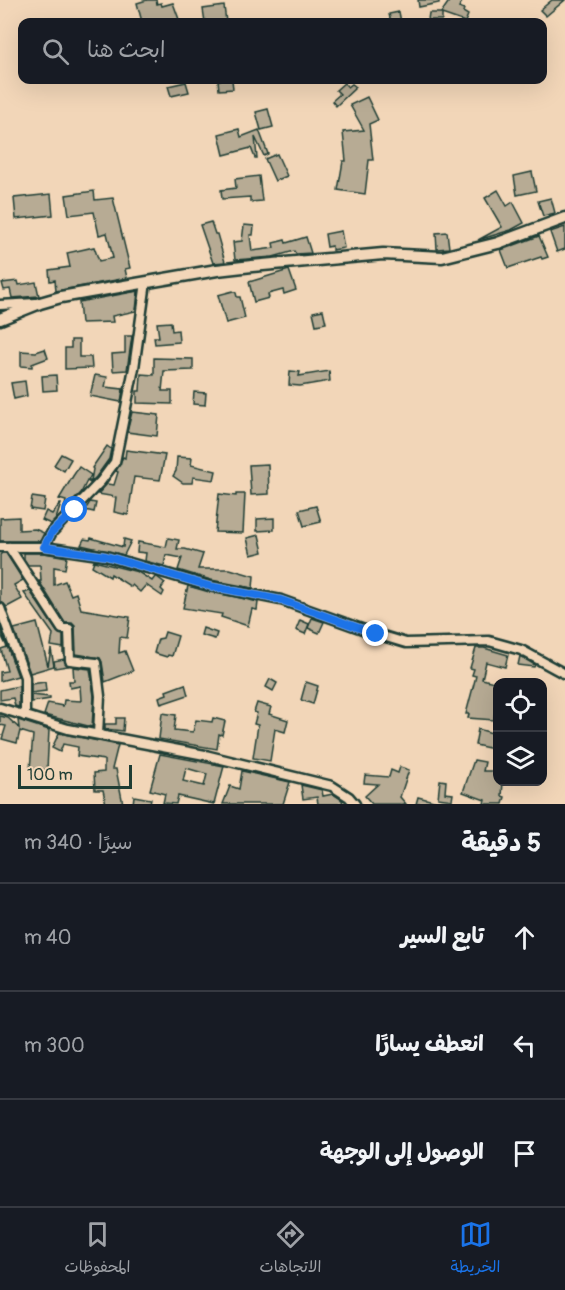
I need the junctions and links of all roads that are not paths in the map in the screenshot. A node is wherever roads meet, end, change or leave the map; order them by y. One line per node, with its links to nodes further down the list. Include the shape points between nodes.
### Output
1 (565, 218): 2 (street, via 498,243 442,257 383,254 217,270)
2 (146, 282): 3 (street); 7 (street, via 115,462 52,532)
3 (40, 303): 4 (street); 5 (street)
4 (0, 305)
5 (0, 319)
6 (4, 547): 7 (street); 12 (street, via 62,629 69,629 70,660 96,663 100,696)
7 (44, 547): 9 (street, via 106,556 209,586 281,600 406,643 489,641 521,650)
8 (0, 608): 11 (street, via 24,677)
9 (565, 674)
10 (0, 708): 11 (street)
11 (26, 716): 12 (street)
12 (98, 734): 13 (street, via 332,786)
13 (355, 804)

